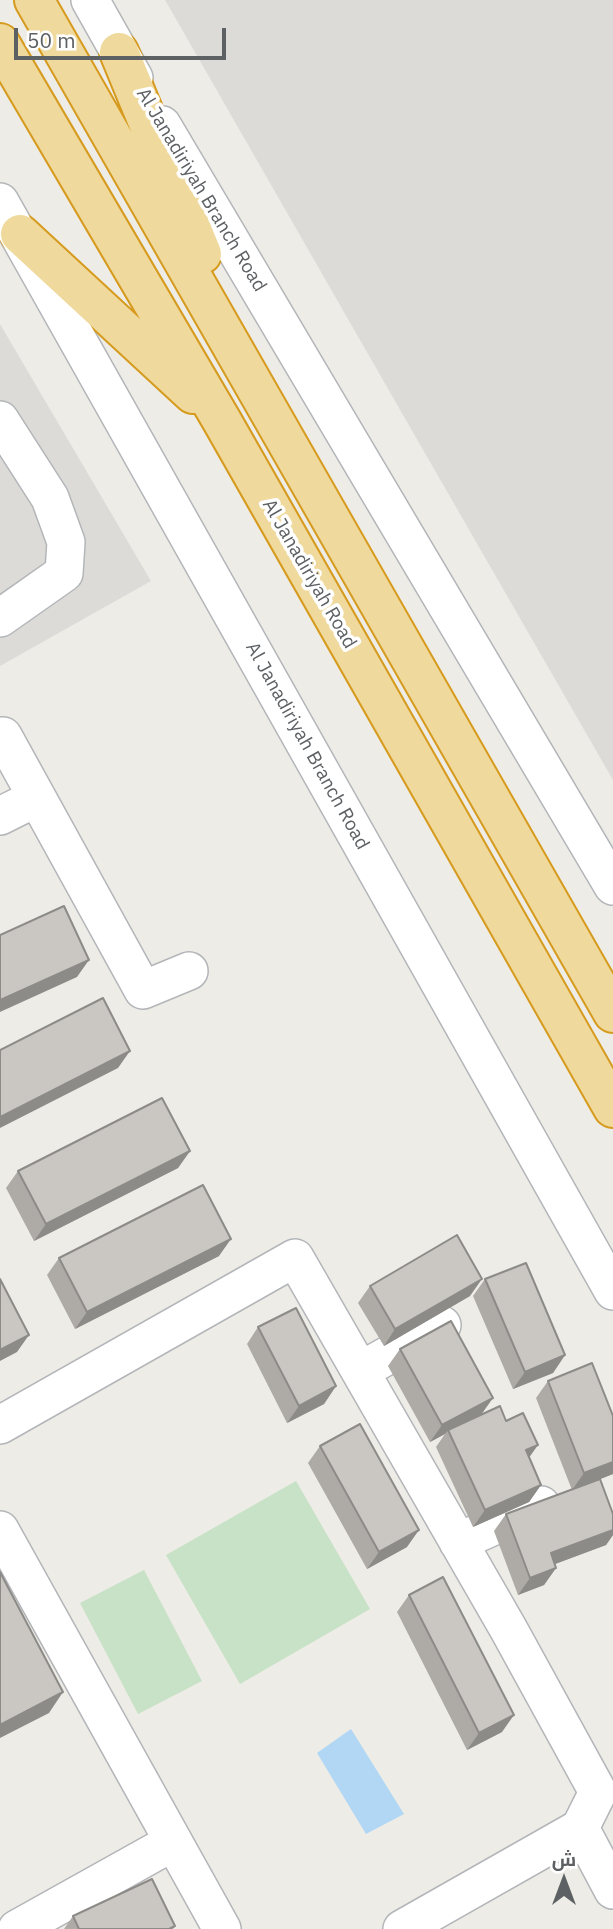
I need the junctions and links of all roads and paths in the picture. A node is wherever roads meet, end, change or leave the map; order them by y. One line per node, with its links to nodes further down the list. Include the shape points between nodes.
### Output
1 (34, 0): 6 (highway)
2 (90, 0): 4 (street, Al Janadiriyah Branch Road)
3 (0, 43): 8 (highway, Al Janadiriyah Road)
4 (119, 52): 6 (highway); 13 (street, Al Janadiriyah Branch Road)
5 (10, 218): 8 (highway); 17 (street, Al Janadiriyah Branch Road)
6 (261, 398): 15 (highway)
7 (0, 420): 9 (street, via 50,498 66,542 64,573)
8 (222, 421): 16 (highway, Al Janadiriyah Road)
9 (0, 618)
10 (2, 736): 11 (street)
11 (36, 797): 12 (street); 14 (street, via 143,990)
12 (0, 816)
13 (613, 886)
14 (189, 971)
15 (613, 1013)
16 (613, 1108)
17 (613, 1291)
18 (442, 1325): 19 (street)
19 (360, 1371): 20 (street, via 295,1258); 23 (street)
20 (0, 1425)
21 (541, 1505): 23 (street)
22 (0, 1530): 25 (street)
23 (458, 1542): 24 (street, via 598,1792)
24 (580, 1828): 26 (street); 29 (street)
25 (173, 1842): 27 (street); 28 (street)
26 (613, 1890)
27 (17, 1929)
28 (222, 1929)
29 (402, 1929)

